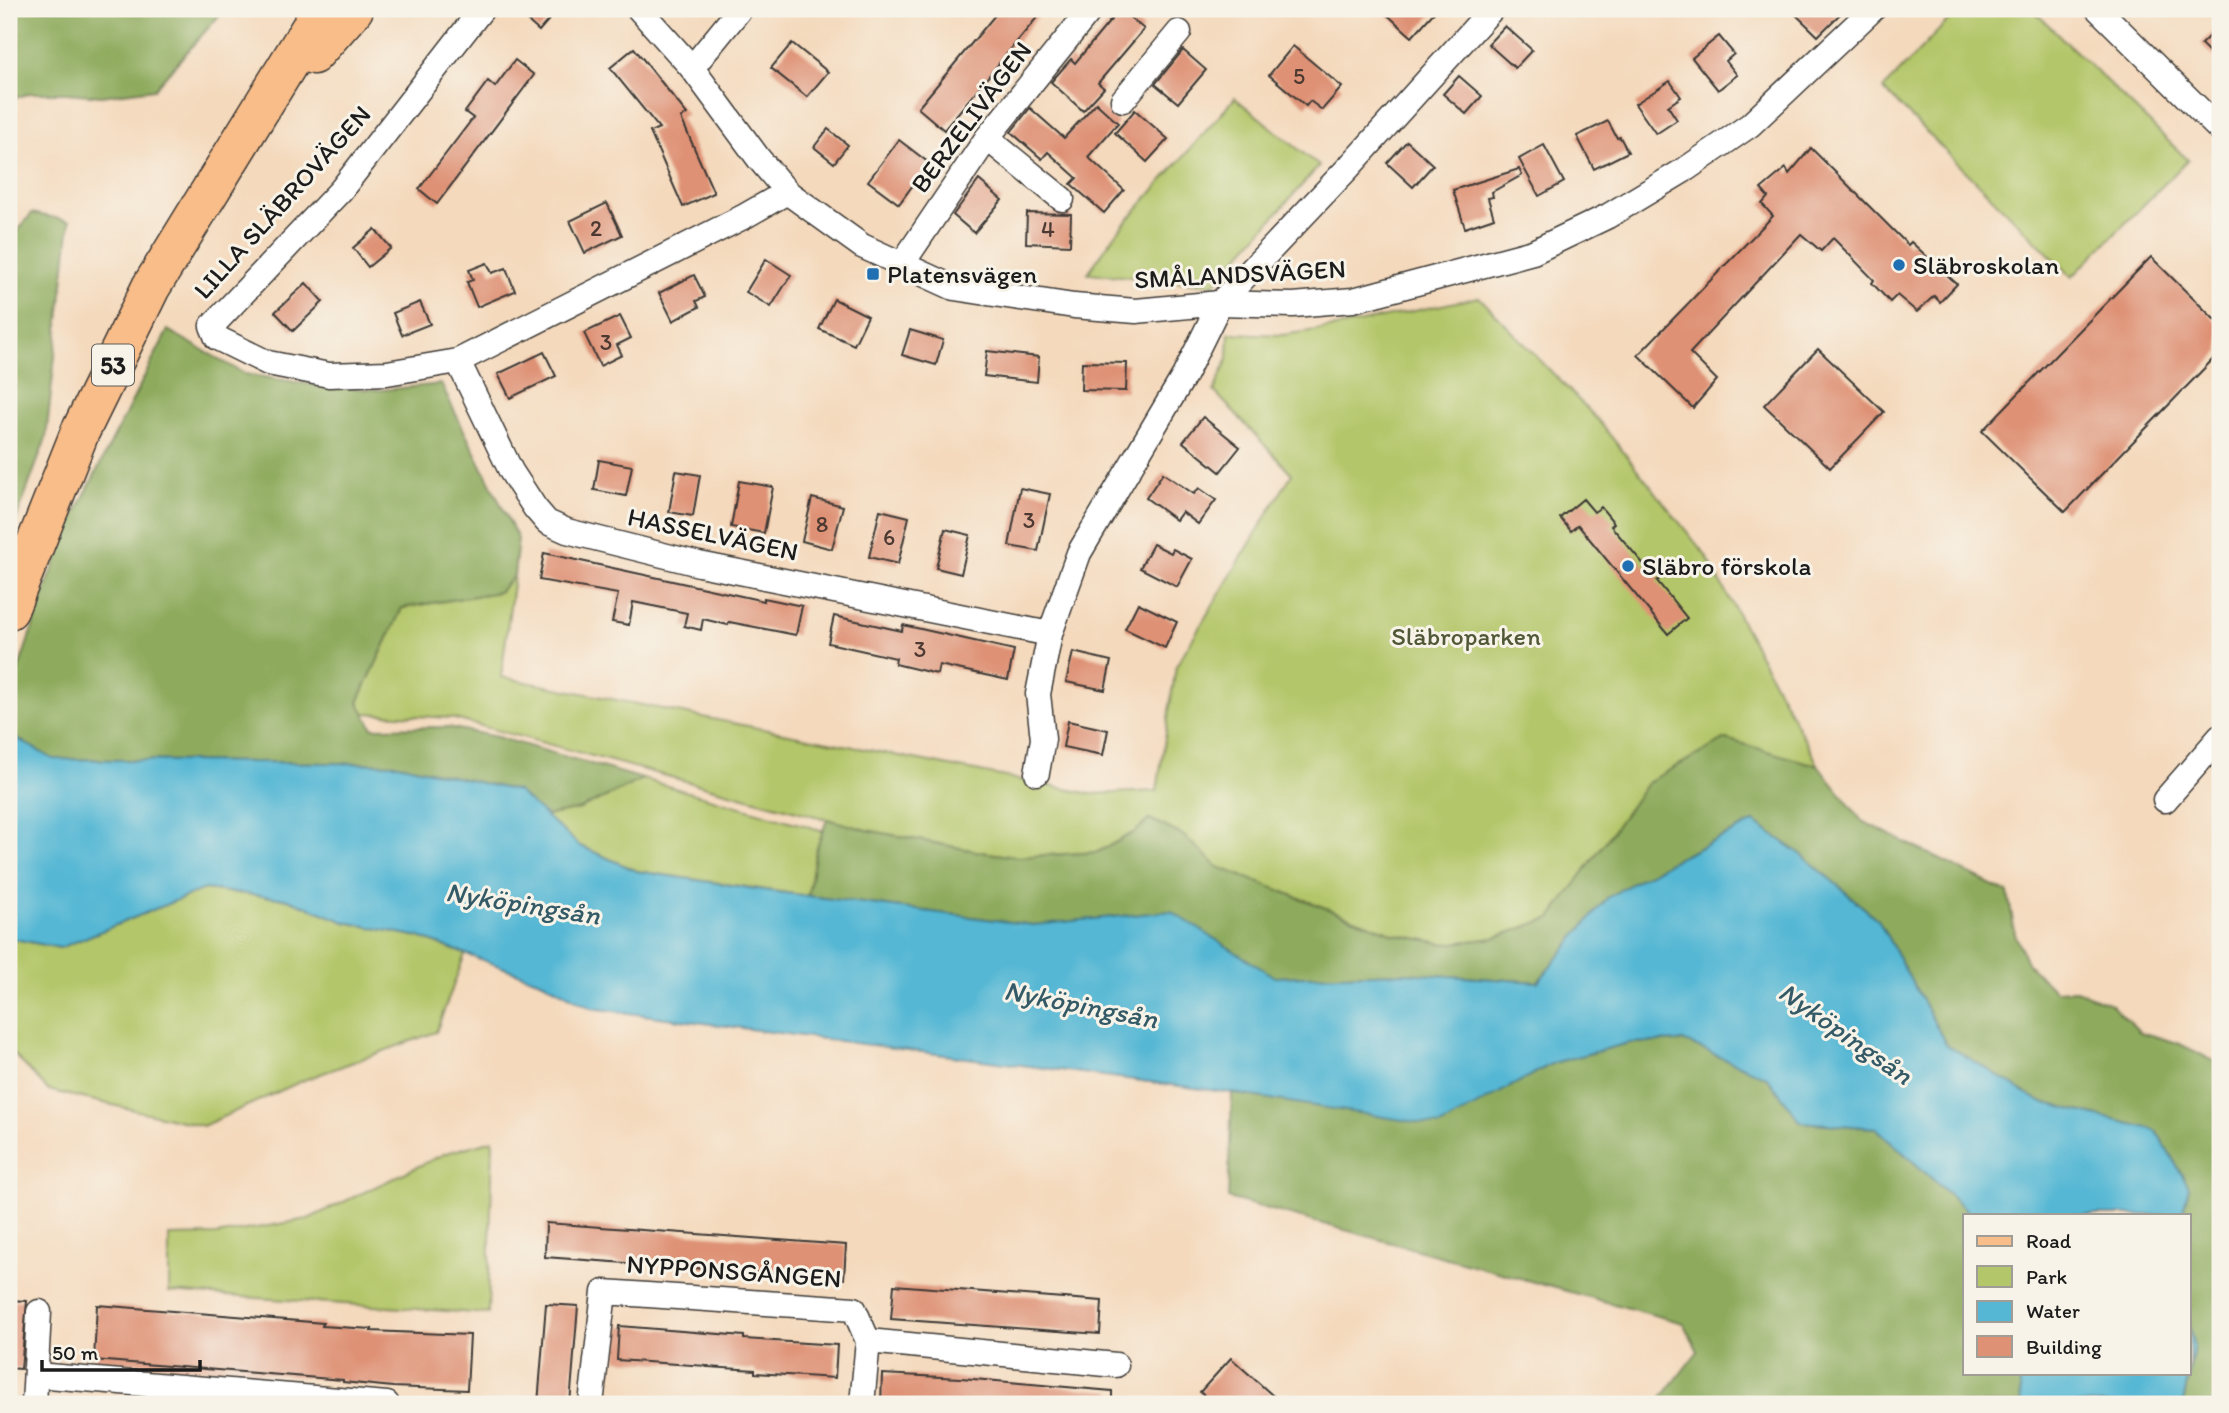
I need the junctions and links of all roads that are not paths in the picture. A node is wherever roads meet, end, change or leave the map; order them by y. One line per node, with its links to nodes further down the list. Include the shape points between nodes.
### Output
1 (322, 9): 14 (main road, 53)
2 (354, 9): 14 (main road, 53)
3 (482, 9): 20 (street, LILLA SLÄBROVÄGEN, via 341,190 212,326 216,338 268,363 329,375 387,373)
4 (639, 9): 11 (street, SMÅLANDSVÄGEN)
5 (740, 9): 11 (street)
6 (1091, 9): 15 (street, BERZELIVÄGEN)
7 (1492, 9): 19 (street)
8 (1873, 9): 19 (street, SMÅLANDSVÄGEN, via 1750,125 1608,216 1533,252 1353,300 1293,305)
9 (2098, 9): 13 (street)
10 (1179, 32): 12 (street)
11 (692, 68): 16 (street, SMÅLANDSVÄGEN)
12 (1123, 100)
13 (2220, 130)
14 (245, 133): 21 (main road, 53, via 151,287 80,432)
15 (987, 138): 17 (street); 18 (street, BERZELIVÄGEN)
16 (787, 192): 18 (street, SMÅLANDSVÄGEN, via 862,246); 20 (street)
17 (1062, 199)
18 (902, 264): 19 (street, SMÅLANDSVÄGEN, via 954,288 1074,306 1136,310)
19 (1220, 303): 22 (street, via 1184,376 1079,553)
20 (458, 361): 22 (street, HASSELVÄGEN, via 512,471 547,522 699,564)
21 (9, 610)
22 (1050, 634): 24 (street, via 1038,694 1043,739)
23 (2220, 737): 25 (street)
24 (1037, 773)
25 (2165, 800)
26 (39, 1312): 29 (street)
27 (868, 1341): 28 (street); 33 (street, NYPPONSGÅNGEN, via 854,1308 604,1292); 34 (street)
28 (1116, 1365)
29 (36, 1375): 30 (street); 31 (street)
30 (283, 1400): 32 (street)
31 (34, 1404)
32 (387, 1404)
33 (591, 1404)
34 (862, 1404)

